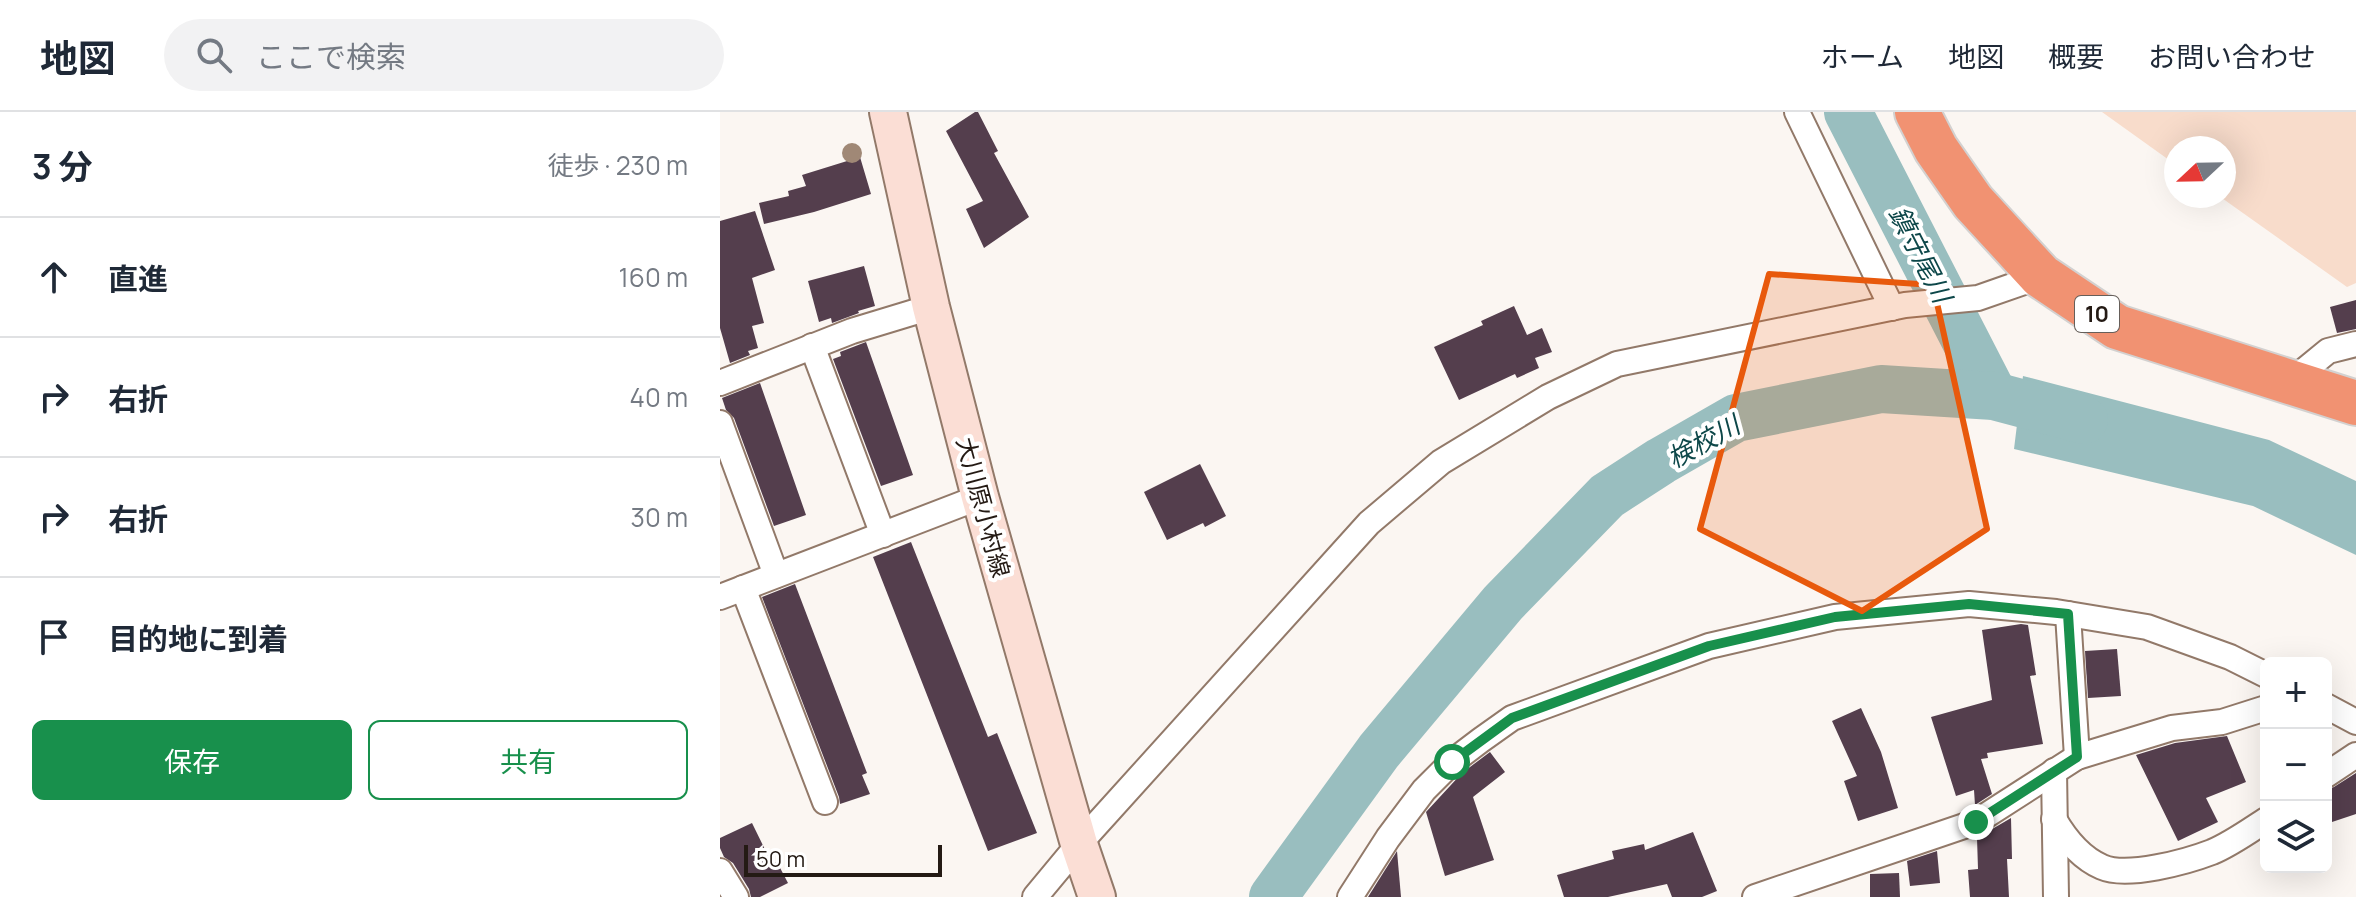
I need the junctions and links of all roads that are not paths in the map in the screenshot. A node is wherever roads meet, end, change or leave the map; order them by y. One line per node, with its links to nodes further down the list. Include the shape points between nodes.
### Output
1 (888, 112): 6 (main road, 大川原小村線)
2 (1797, 112): 5 (street)
3 (1917, 112): 4 (highway, 10, via 1973,202)
4 (2041, 276): 5 (street, via 1978,298); 10 (highway, 10, via 2117,327)
5 (1898, 306): 29 (street, via 1617,364 1548,397 1441,462 1369,523)
6 (931, 307): 8 (street); 13 (main road, 大川原小村線)
7 (2356, 344): 10 (street, via 2328,351)
8 (812, 346): 9 (street); 14 (street)
9 (720, 383)
10 (2289, 383): 11 (highway, 10)
11 (2356, 403)
12 (720, 423): 15 (street)
13 (980, 497): 14 (street); 29 (main road, 大川原小村線)
14 (883, 535): 15 (street)
15 (776, 575): 16 (street)
16 (731, 592): 26 (street)
17 (2068, 614): 18 (street, via 2147,627); 23 (street); 34 (street, via 1969,604 1835,617 1709,646 1512,718 1424,790)
18 (2260, 672)
19 (2332, 709): 21 (street)
20 (2260, 710): 23 (street, via 2222,722 2172,728)
21 (2356, 722)
22 (2356, 755): 25 (street)
23 (2077, 757): 24 (street)
24 (2054, 771): 27 (street); 35 (street, via 1976,822)
25 (2332, 771)
26 (825, 802)
27 (2054, 819): 28 (street, via 2084,855 2103,868 2129,872 2212,852); 36 (street)
28 (2260, 824)
29 (1079, 844): 31 (main road, 大川原小村線); 33 (street)
30 (720, 871): 32 (street)
31 (1095, 891)
32 (736, 897)
33 (1035, 897)
34 (1350, 897)
35 (1755, 897)
36 (2056, 897)

